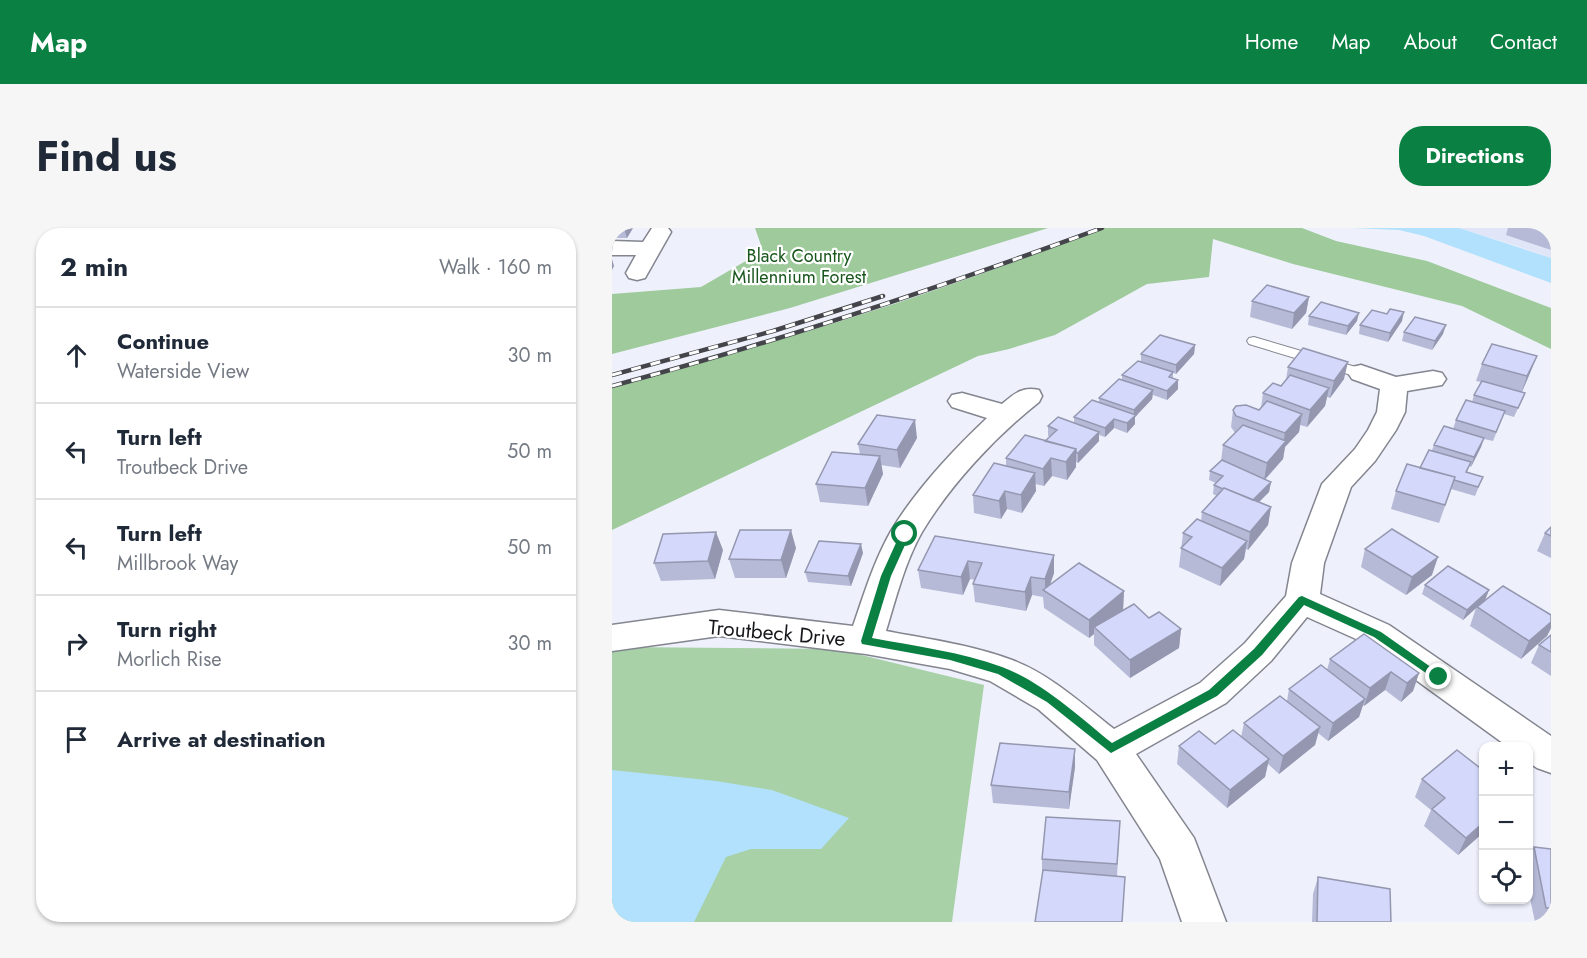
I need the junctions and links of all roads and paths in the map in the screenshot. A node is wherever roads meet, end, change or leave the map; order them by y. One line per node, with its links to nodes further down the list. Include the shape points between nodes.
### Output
1 (612, 248): 2 (street, via 655,240)
2 (637, 273)
3 (1254, 341): 4 (lane)
4 (1361, 373): 6 (street)
5 (1433, 379): 6 (street)
6 (1394, 385): 10 (street, via 1391,412 1382,430 1337,484 1308,563)
7 (1029, 396): 9 (street)
8 (962, 401): 9 (street)
9 (1005, 414): 12 (street, via 935,492 905,534 886,576)
10 (1302, 600): 13 (street, via 1258,652 1213,693); 14 (street, via 1377,634)
11 (612, 638): 12 (street, Troutbeck Drive, via 719,623)
12 (866, 641): 13 (street, Troutbeck Drive, via 1001,670 1051,699)
13 (1111, 749): 15 (street, Troutbeck Drive, via 1179,850)
14 (1551, 757)
15 (1204, 922)

